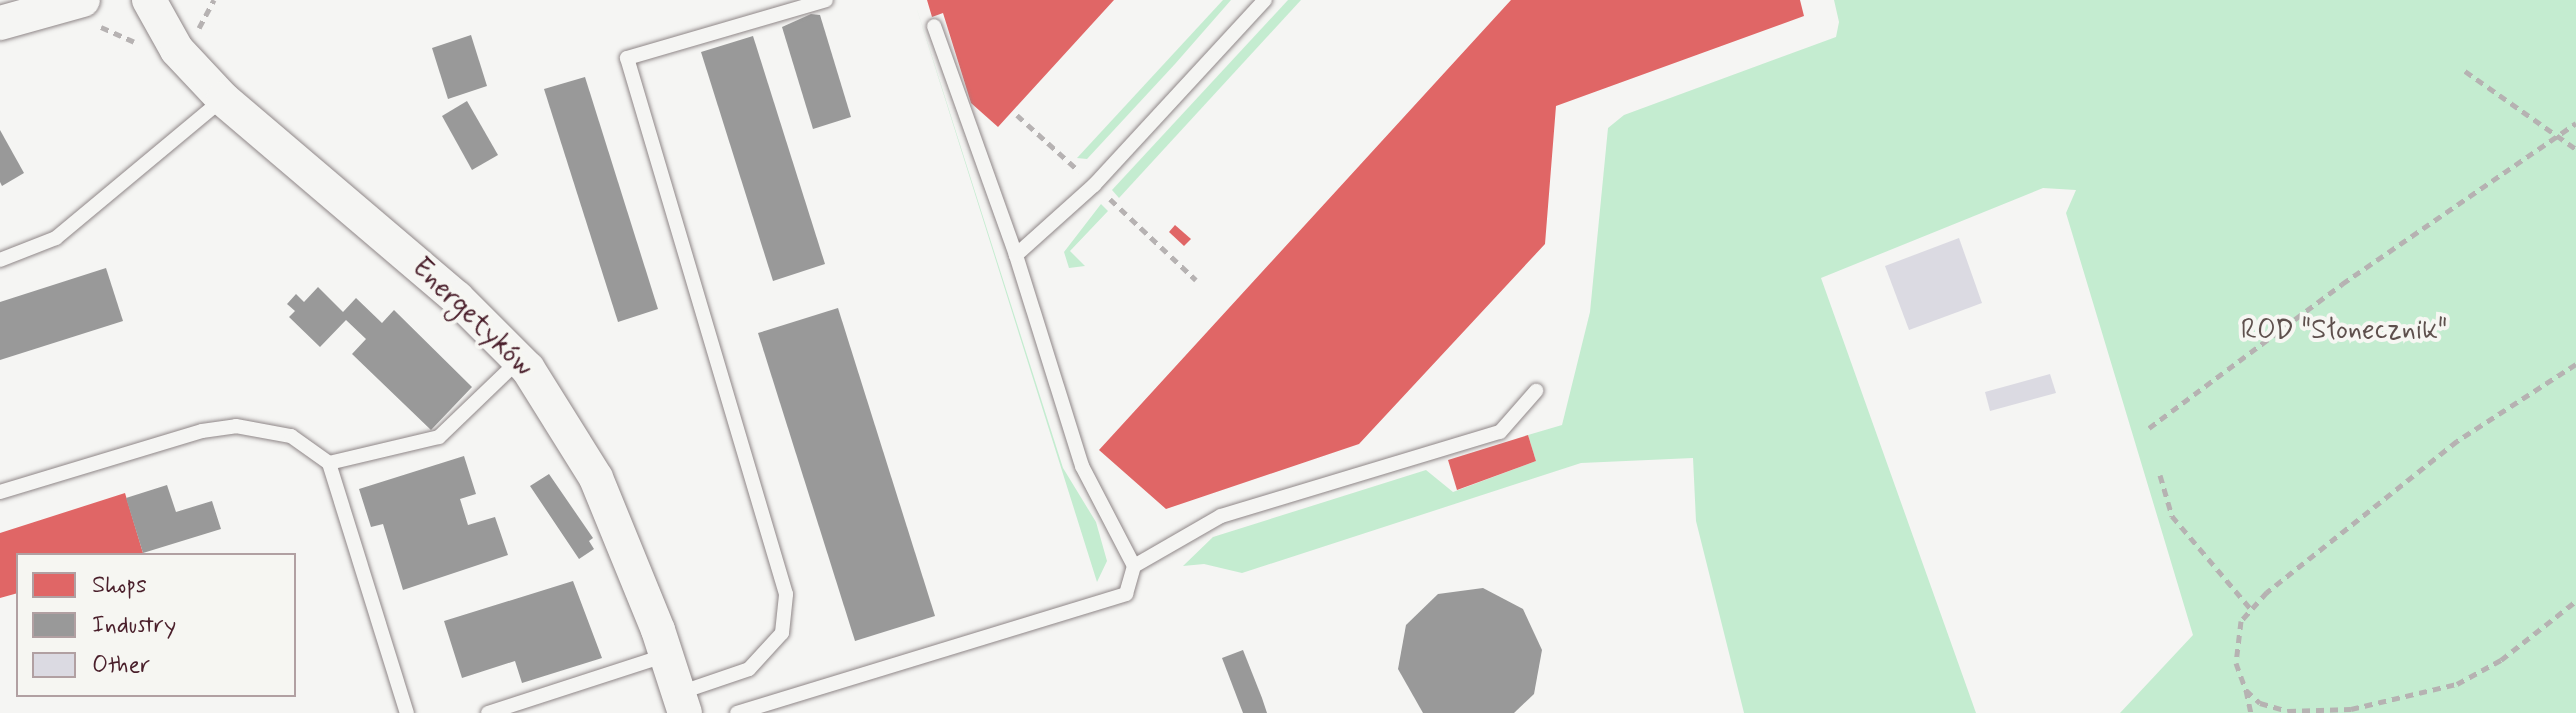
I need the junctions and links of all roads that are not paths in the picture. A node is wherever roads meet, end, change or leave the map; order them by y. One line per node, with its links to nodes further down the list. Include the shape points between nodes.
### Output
1 (149, 0): 7 (street, Energetyków, via 177,50)
2 (826, 0): 16 (lane, via 627,58 786,594 782,633 749,669)
3 (1265, 0): 8 (lane, via 1094,185)
4 (84, 15): 5 (street)
5 (0, 23)
6 (934, 26): 8 (lane)
7 (223, 99): 9 (lane, via 56,238); 10 (street, Energetyków, via 457,298)
8 (1016, 255): 14 (lane, via 1082,466)
9 (0, 260)
10 (519, 360): 12 (lane, via 439,437); 15 (street, Energetyków, via 596,478)
11 (1536, 391): 14 (lane, via 1500,432 1221,516)
12 (329, 463): 13 (lane, via 291,436 236,426); 17 (lane)
13 (0, 492)
14 (1134, 566): 19 (lane, via 1126,594)
15 (666, 655): 16 (street, Energetyków); 18 (lane)
16 (682, 703)
17 (407, 713)
18 (488, 713)
19 (737, 713)

